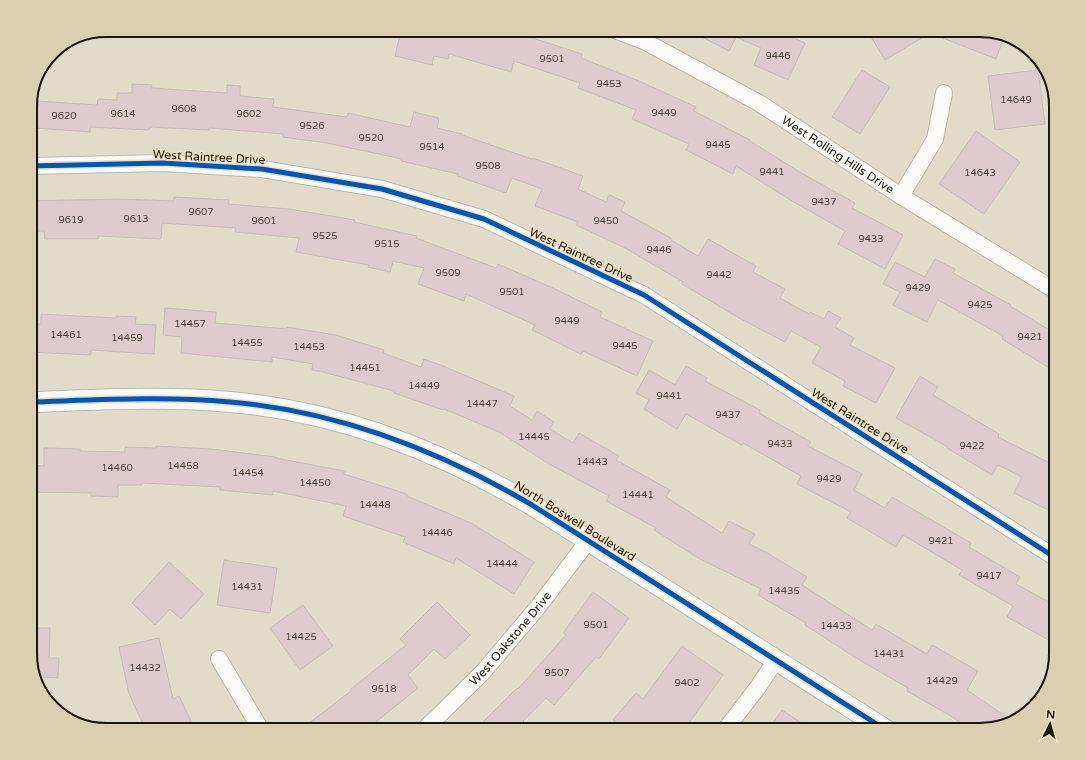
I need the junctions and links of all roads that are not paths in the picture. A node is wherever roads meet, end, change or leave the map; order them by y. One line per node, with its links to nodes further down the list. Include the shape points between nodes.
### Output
1 (633, 37): 4 (street, West Rolling Hills Drive, via 759,103)
2 (944, 93): 4 (street, via 935,139)
3 (37, 166): 8 (street, West Raintree Drive, via 163,163 262,169 382,189 484,219 644,295)
4 (901, 196): 5 (street, West Rolling Hills Drive)
5 (1049, 287)
6 (37, 402): 7 (street, North Boswell Boulevard, via 197,400 239,403 312,416 397,441 452,463 506,490)
7 (588, 541): 10 (street, North Boswell Boulevard); 12 (street, West Oakstone Drive, via 538,607 483,672)
8 (1049, 554)
9 (219, 659): 11 (street)
10 (776, 660): 13 (street); 14 (street, North Boswell Boulevard)
11 (257, 723)
12 (431, 723)
13 (730, 723)
14 (875, 723)

